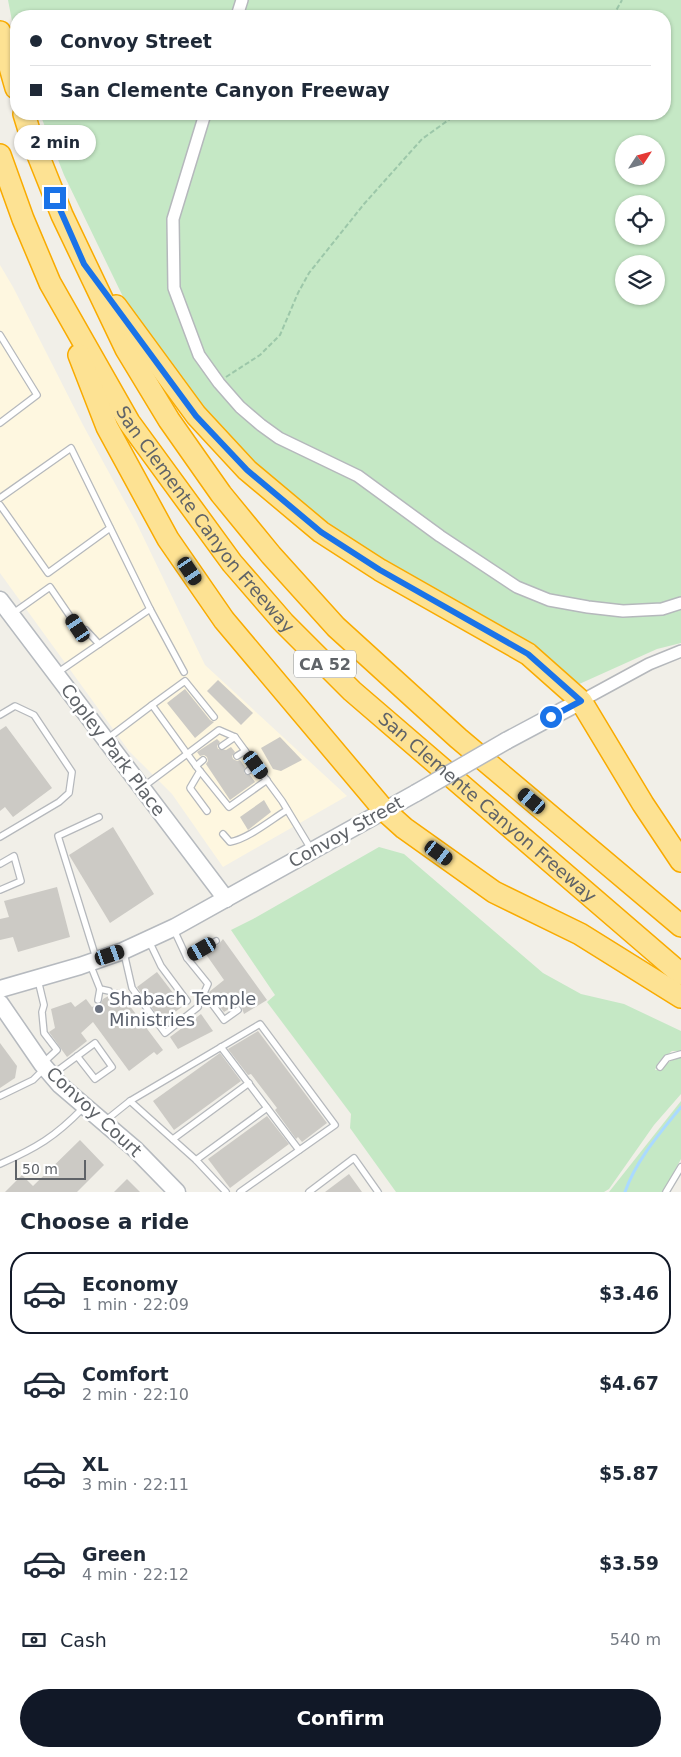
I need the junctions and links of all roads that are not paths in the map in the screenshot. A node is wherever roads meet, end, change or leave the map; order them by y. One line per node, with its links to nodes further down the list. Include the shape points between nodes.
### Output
1 (0, 32): 2 (highway)
2 (10, 67)
3 (26, 120): 6 (highway, San Clemente Canyon Freeway / CA 52)
4 (203, 120): 14 (street, via 173,219 174,288 199,355 240,407 279,438 358,476 517,587 549,600 623,611 662,609)
5 (0, 156): 7 (highway, San Clemente Canyon Freeway / CA 52)
6 (84, 264): 21 (highway, via 196,416 247,470 328,536 380,570 528,654); 50 (highway, San Clemente Canyon Freeway / CA 52, via 126,349 170,420 222,494 271,555 336,627 458,738)
7 (50, 283): 40 (highway, via 108,427 168,539 224,620); 57 (highway, San Clemente Canyon Freeway / CA 52, via 129,422 232,564 284,623 352,691)
8 (0, 335): 9 (lane, via 37,395)
9 (0, 423)
10 (0, 498): 12 (lane, via 71,448)
11 (1, 508): 12 (lane, via 48,573)
12 (110, 528): 15 (lane)
13 (0, 600): 16 (main road, Copley Park Place)
14 (681, 603)
15 (150, 609): 17 (lane); 19 (lane)
16 (11, 615): 17 (lane, via 50,587 78,628 86,630); 20 (main road, Copley Park Place)
17 (99, 644): 20 (lane)
18 (681, 651): 21 (street, Convoy Street, via 649,664)
19 (184, 672)
20 (56, 674): 26 (main road, Copley Park Place)
21 (581, 701): 40 (main road, Convoy Street, bridge); 46 (highway)
22 (152, 706): 24 (lane, via 185,681); 26 (lane); 29 (lane)
23 (0, 715): 44 (lane, via 15,706 34,716 72,772 69,792 59,802)
24 (214, 717)
25 (235, 737): 27 (lane); 28 (lane); 29 (lane, via 219,730)
26 (105, 740): 38 (main road, Copley Park Place)
27 (222, 746)
28 (245, 751): 30 (lane); 32 (lane)
29 (188, 754): 33 (lane); 38 (lane)
30 (237, 756)
31 (203, 760): 33 (lane)
32 (256, 765): 34 (lane); 37 (lane)
33 (198, 768): 36 (lane); 41 (lane, via 190,788)
34 (248, 771)
35 (212, 774): 36 (lane)
36 (207, 778): 37 (lane, via 229,807)
37 (267, 780): 39 (lane)
38 (142, 788): 49 (main road, Copley Park Place)
39 (287, 810): 43 (lane, via 234,841 230,842); 45 (lane)
40 (384, 810): 45 (main road, Convoy Street); 62 (highway, via 494,892 580,934)
41 (207, 811)
42 (99, 817): 56 (lane, via 58,836)
43 (223, 834)
44 (0, 837)
45 (312, 850): 49 (main road, Convoy Street)
46 (681, 861)
47 (0, 864): 48 (lane, via 14,856 21,881)
48 (0, 890)
49 (226, 899): 51 (main road, Convoy Street)
50 (681, 926)
51 (173, 928): 52 (main road, Convoy Street); 55 (lane)
52 (148, 939): 54 (main road, Convoy Street); 64 (lane, via 161,966)
53 (216, 941): 55 (lane)
54 (123, 951): 56 (main road, Convoy Street); 66 (lane, via 132,988 165,1033)
55 (187, 958): 67 (lane, via 208,984 204,993 224,1020)
56 (93, 961): 58 (main road, Convoy Street); 60 (lane)
57 (681, 974)
58 (38, 978): 59 (main road, Convoy Street); 72 (lane, via 44,1005 44,1033 57,1050)
59 (0, 989)
60 (100, 989): 61 (lane); 63 (lane)
61 (109, 991)
62 (681, 996)
63 (98, 1000)
64 (186, 1001)
65 (0, 1003): 72 (main road, Convoy Court)
66 (198, 1006)
67 (238, 1010)
68 (222, 1047): 73 (lane); 75 (lane); 80 (lane, via 260,1024 266,1031 335,1125)
69 (681, 1054): 71 (lane, via 667,1058)
70 (77, 1056): 70 (lane, via 94,1043 112,1067 95,1079); 72 (lane)
71 (660, 1067)
72 (46, 1069): 74 (lane, via 33,1080); 76 (main road, Convoy Court)
73 (249, 1083): 77 (lane); 79 (lane)
74 (0, 1096)
75 (130, 1101): 78 (lane); 79 (lane)
76 (84, 1106): 78 (main road, Convoy Court); 82 (lane, via 48,1140)
77 (267, 1108): 80 (lane); 81 (lane)
78 (104, 1122): 84 (main road, Convoy Court)
79 (173, 1140): 81 (lane)
80 (299, 1150): 86 (lane)
81 (196, 1160): 85 (lane)
82 (0, 1164)
83 (681, 1167): 89 (lane)
84 (177, 1192)
85 (226, 1192)
86 (240, 1192)
87 (309, 1192): 88 (lane, via 354,1158)
88 (378, 1192)
89 (666, 1192)

